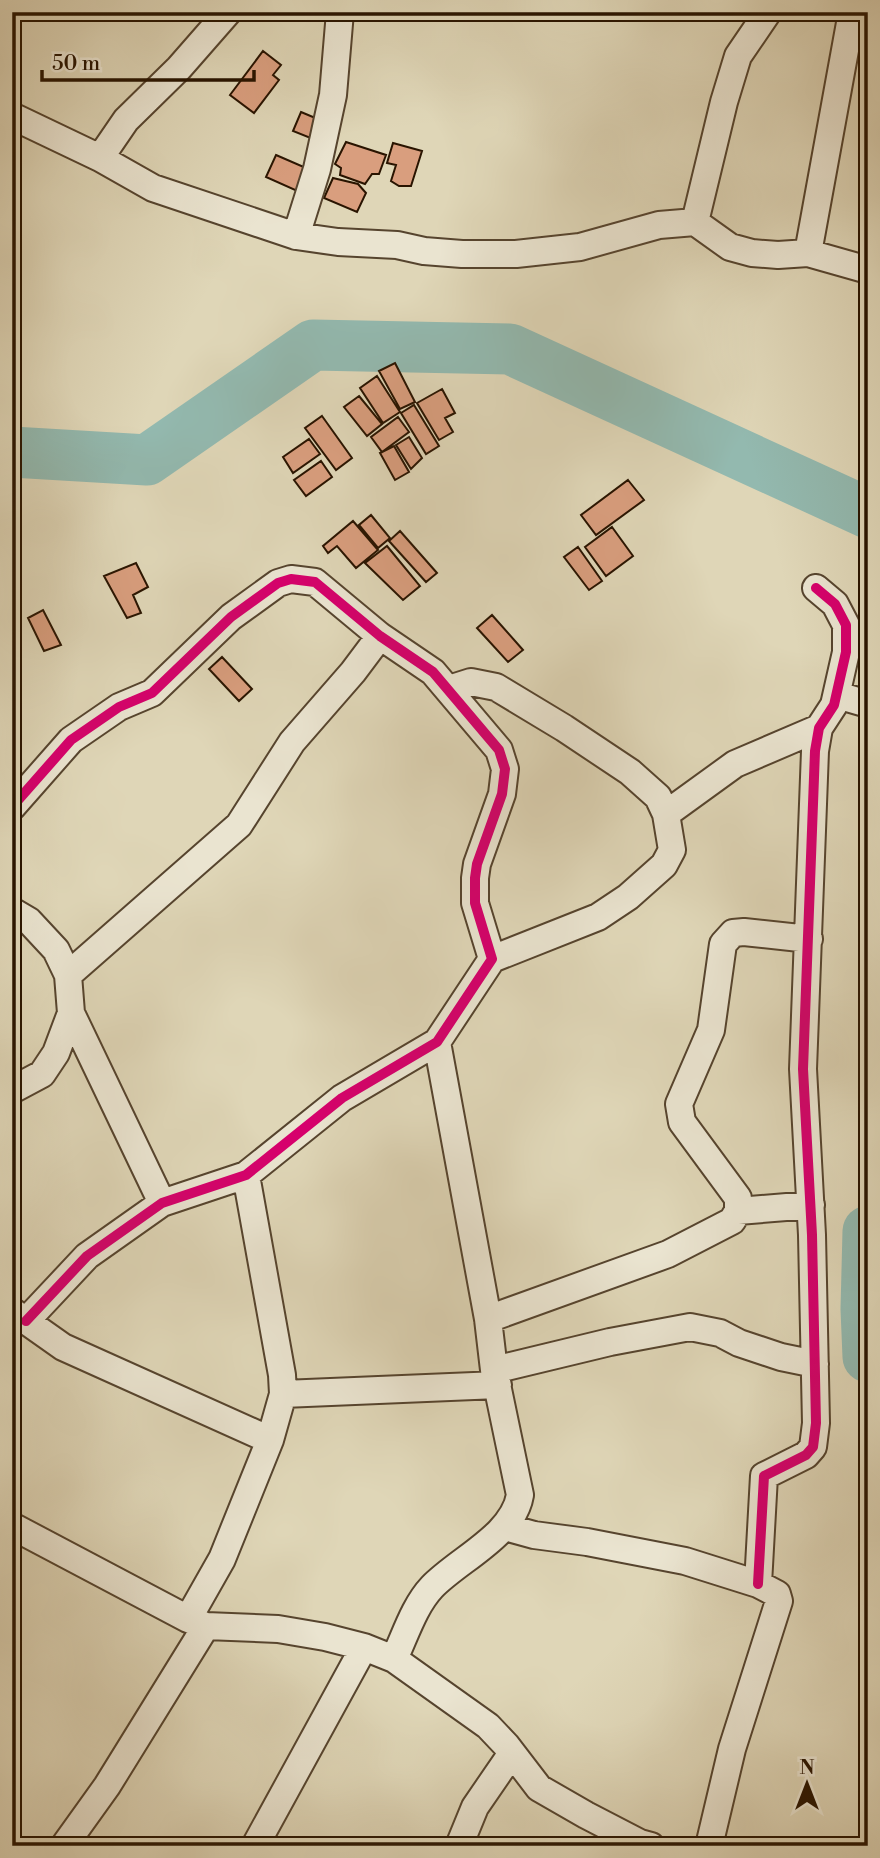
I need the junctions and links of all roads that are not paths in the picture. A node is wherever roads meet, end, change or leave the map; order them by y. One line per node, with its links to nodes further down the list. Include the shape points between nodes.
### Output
1 (228, 12): 6 (street, via 126,120)
2 (340, 12): 8 (street, via 333,95)
3 (768, 12): 7 (street, via 738,56)
4 (852, 12): 9 (street)
5 (12, 116): 6 (street)
6 (100, 158): 8 (street, via 153,188)
7 (695, 222): 8 (street, via 659,225 580,247 516,254 424,251); 9 (street, via 730,247 778,255)
8 (296, 236)
9 (808, 253): 10 (street)
10 (868, 270)
11 (816, 589): 14 (street, via 835,604 846,625)
12 (380, 636): 13 (street, via 433,672); 17 (street, via 315,582 291,579 278,583 231,617 152,693 119,707 71,740); 22 (street, via 292,742 239,825)
13 (449, 689): 18 (street, via 471,682 496,687 630,772 659,797); 21 (street, via 499,750 505,769 502,794 474,878 475,903)
14 (839, 696): 15 (street); 16 (street)
15 (868, 704)
16 (819, 728): 18 (street, via 735,764); 20 (street)
17 (12, 807)
18 (666, 814): 21 (street, via 672,850 664,865 628,897 598,917)
19 (12, 911): 22 (street, via 29,921 55,950)
20 (809, 939): 28 (street, via 803,1069); 29 (street, via 744,932 733,933 723,944 711,1031 679,1104 682,1122 738,1198)
21 (492, 960): 24 (street)
22 (68, 975): 23 (street)
23 (71, 1013): 25 (street, via 56,1053 42,1074); 27 (street)
24 (437, 1042): 26 (street, via 342,1098); 31 (street)
25 (12, 1090)
26 (246, 1175): 27 (street); 34 (street)
27 (162, 1203): 30 (street, via 87,1256)
28 (811, 1205): 29 (street); 32 (street)
29 (738, 1211): 31 (street, via 732,1221 668,1254)
30 (19, 1316): 35 (street, via 64,1347)
31 (488, 1319): 33 (street)
32 (815, 1364): 33 (street, via 690,1327 610,1342); 38 (street, via 813,1447 764,1476)
33 (496, 1377): 34 (street); 37 (street, via 520,1495 519,1506)
34 (283, 1394): 35 (street)
35 (270, 1440): 39 (street)
36 (12, 1526): 39 (street)
37 (505, 1527): 38 (street, via 685,1561); 41 (street, via 430,1589)
38 (758, 1584): 47 (street, via 777,1594 779,1601 732,1749)
39 (197, 1623): 40 (street, via 278,1629); 43 (street, via 107,1786)
40 (364, 1647): 41 (street); 44 (street)
41 (394, 1659): 42 (street, via 488,1726)
42 (512, 1753): 45 (street, via 475,1807); 46 (street, via 539,1788)
43 (64, 1846)
44 (255, 1846)
45 (459, 1846)
46 (651, 1846)
47 (709, 1846)

